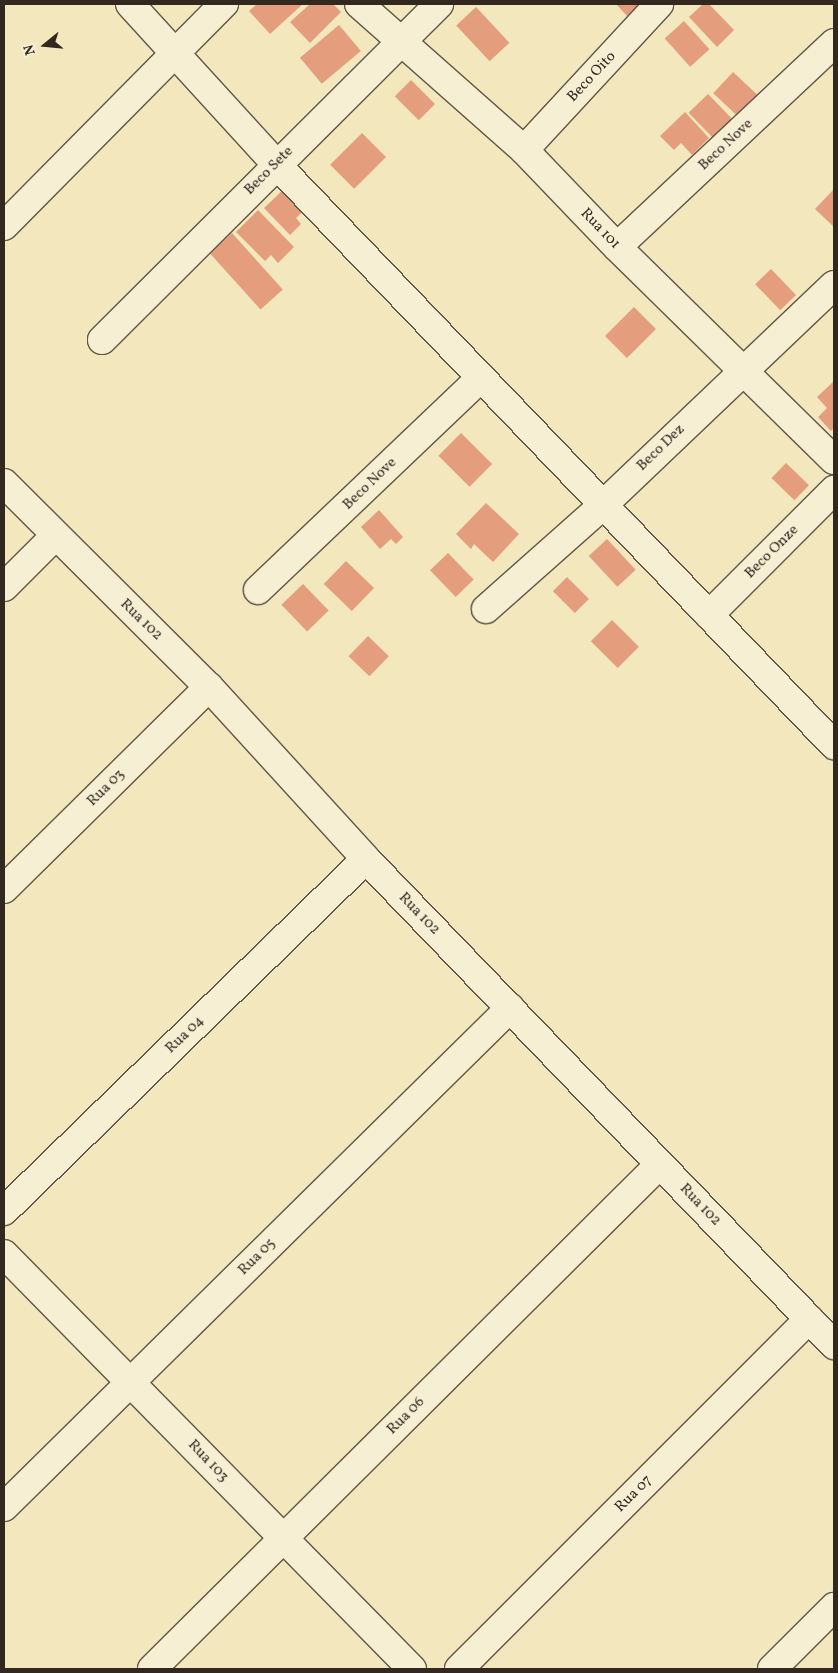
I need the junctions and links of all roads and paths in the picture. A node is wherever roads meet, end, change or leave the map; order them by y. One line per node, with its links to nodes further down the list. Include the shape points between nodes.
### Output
1 (130, 4): 8 (street)
2 (224, 4): 8 (street)
3 (360, 4): 6 (street, Rua 101)
4 (439, 4): 6 (street, Beco Sete)
5 (659, 4): 9 (street, Beco Oito)
6 (401, 42): 9 (street, Rua 101); 10 (street, Beco Sete)
7 (834, 42): 12 (street, Beco Nove)
8 (174, 52): 10 (street); 11 (street)
9 (524, 150): 12 (street, Rua 101)
10 (276, 164): 14 (street, Beco Sete); 16 (street)
11 (4, 226)
12 (617, 247): 15 (street, Rua 101)
13 (834, 285): 15 (street, Beco Dez)
14 (102, 340)
15 (742, 370): 17 (street, Rua 101); 20 (street, Beco Dez)
16 (481, 378): 20 (street); 23 (street, Beco Nove)
17 (834, 460)
18 (4, 483): 21 (street, Rua 102)
19 (834, 490): 25 (street, Beco Onze)
20 (603, 505): 24 (street, Beco Dez); 25 (street)
21 (55, 536): 22 (street); 26 (street, Rua 102)
22 (4, 587)
23 (258, 590)
24 (486, 609)
25 (709, 615): 27 (street)
26 (209, 687): 28 (street, Rua 102); 29 (street, Rua 03)
27 (834, 745)
28 (366, 859): 30 (street, Rua 102); 32 (street, Rua 04)
29 (4, 889)
30 (510, 1008): 31 (street, Rua 102); 36 (street, Rua 05)
31 (660, 1164): 34 (street, Rua 102); 38 (street, Rua 06)
32 (4, 1212)
33 (4, 1254): 36 (street, Rua 103)
34 (809, 1319): 35 (street, Rua 102); 42 (street, Rua 07)
35 (834, 1345)
36 (130, 1382): 37 (street, Rua 05); 38 (street, Rua 103)
37 (4, 1507)
38 (284, 1538): 40 (street, Rua 06); 41 (street, Rua 103)
39 (834, 1607): 43 (street)
40 (152, 1669)
41 (412, 1669)
42 (459, 1669)
43 (772, 1669)

